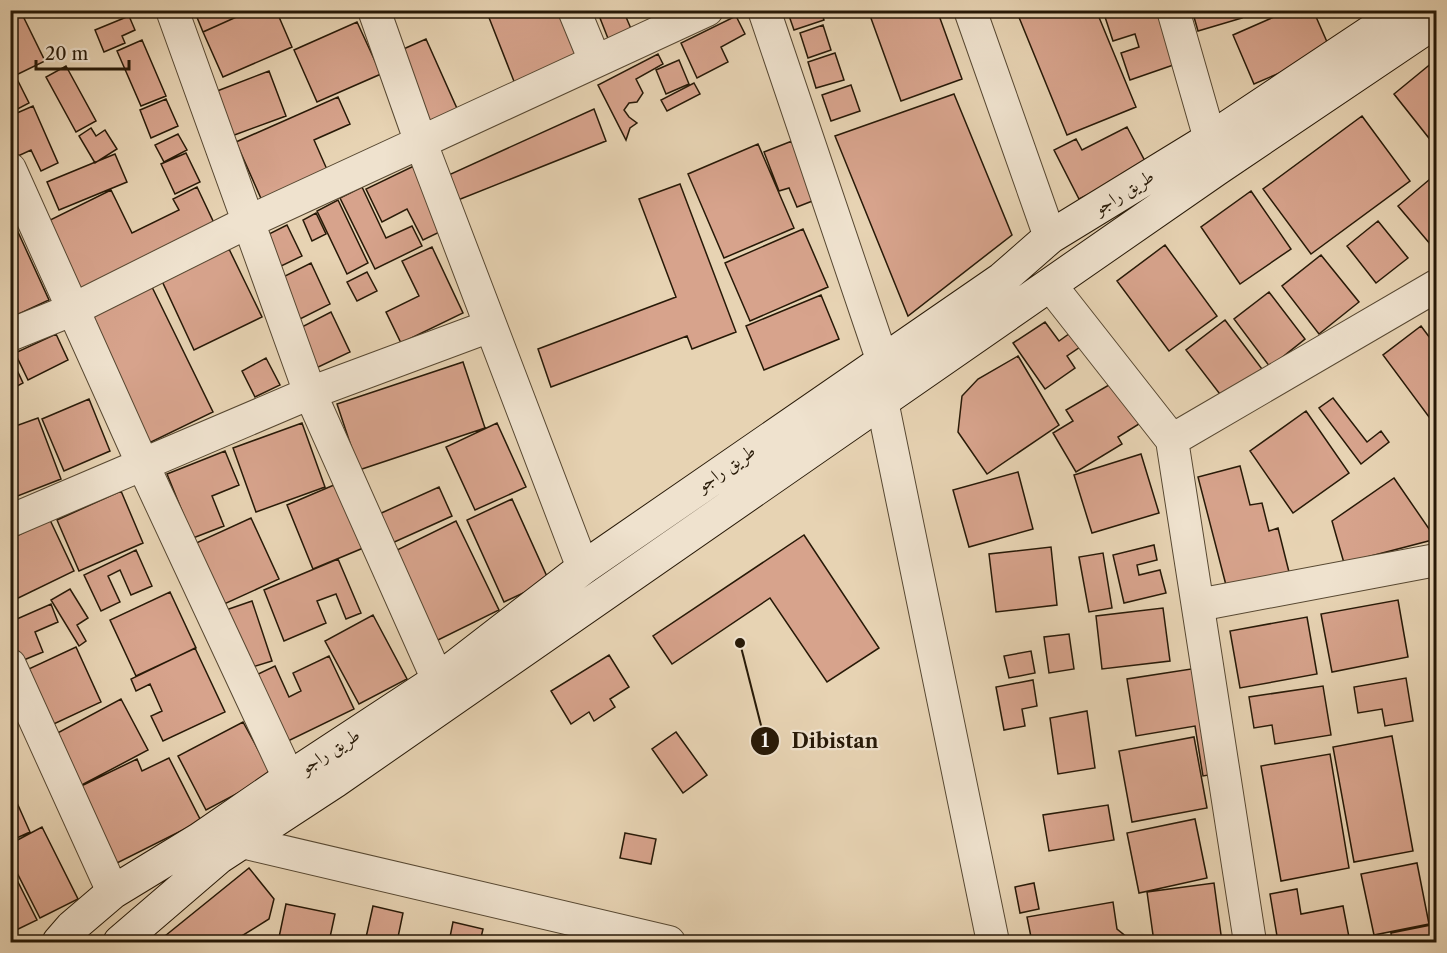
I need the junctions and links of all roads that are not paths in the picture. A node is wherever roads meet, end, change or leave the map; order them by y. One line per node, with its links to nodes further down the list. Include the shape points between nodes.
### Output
1 (172, 10): 14 (street)
2 (375, 10): 12 (street)
3 (574, 10): 10 (street)
4 (707, 10): 10 (street)
5 (764, 10): 21 (street)
6 (970, 10): 15 (street)
7 (1173, 10): 11 (street)
8 (1390, 15): 11 (main road, طريق راجو)
9 (1437, 21): 16 (main road, طريق راجو)
10 (595, 62): 12 (street)
11 (1210, 139): 15 (main road, طريق راجو)
12 (421, 142): 14 (street); 19 (street)
13 (10, 169): 18 (street)
14 (248, 222): 18 (street); 22 (street)
15 (1050, 237): 21 (main road, طريق راجو, via 1002,279)
16 (1051, 286): 23 (main road, طريق راجو); 24 (street)
17 (1437, 286): 24 (street)
18 (74, 309): 20 (street); 25 (street)
19 (490, 326): 22 (street); 28 (street)
20 (10, 335)
21 (882, 359): 28 (main road, طريق راجو)
22 (310, 393): 25 (street); 31 (street)
23 (882, 401): 33 (main road, طريق راجو); 38 (street)
24 (1172, 440): 29 (street)
25 (143, 465): 26 (street); 32 (street)
26 (10, 521)
27 (1437, 560): 29 (street)
28 (583, 568): 31 (main road, طريق راجو)
29 (1198, 605): 39 (street)
30 (10, 665): 34 (street)
31 (438, 681): 32 (main road, طريق راجو)
32 (288, 778): 34 (main road, طريق راجو, via 200,839)
33 (242, 842): 36 (main road, طريق راجو); 37 (street)
34 (113, 892): 35 (main road, طريق راجو)
35 (59, 942)
36 (120, 942)
37 (669, 942)
38 (993, 942)
39 (1250, 942)

